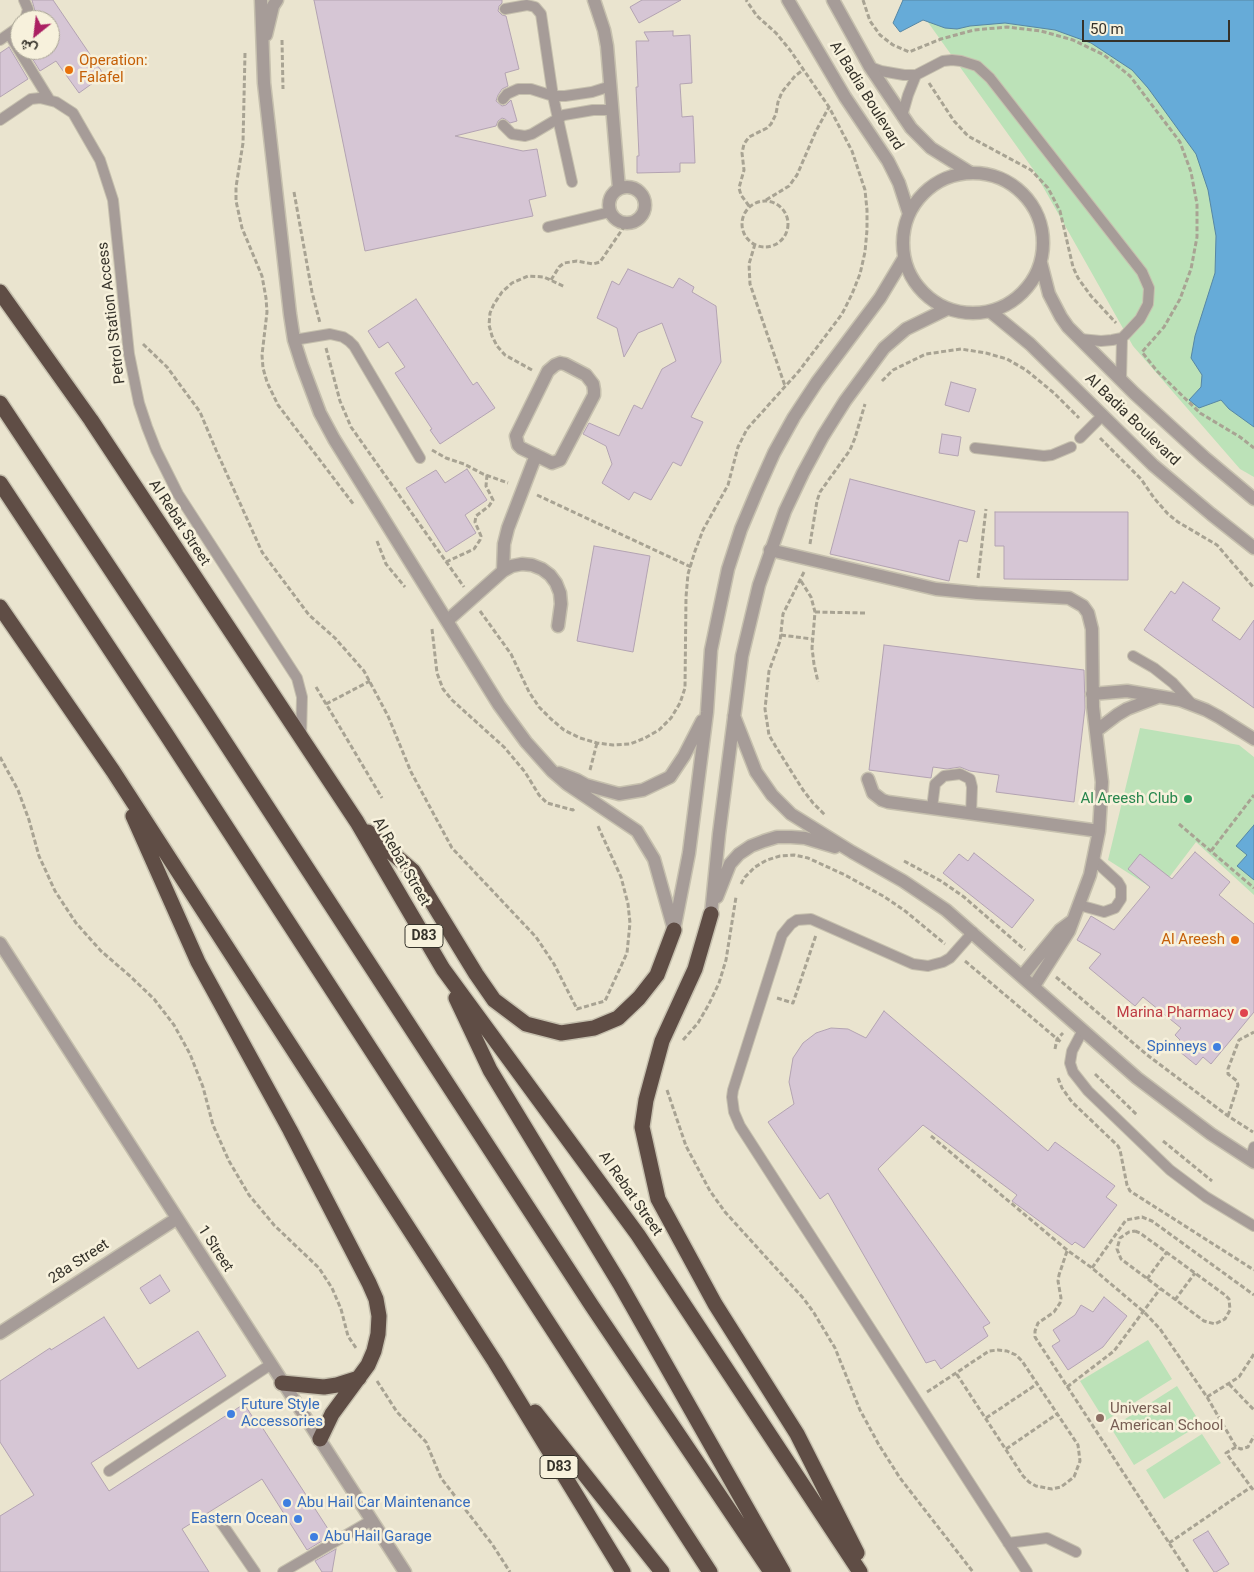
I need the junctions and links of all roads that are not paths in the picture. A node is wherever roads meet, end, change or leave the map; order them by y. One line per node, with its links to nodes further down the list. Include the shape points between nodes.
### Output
1 (261, 0): 8 (street)
2 (277, 0): 8 (street)
3 (594, 0): 11 (street, via 606,38)
4 (788, 0): 24 (street, Al Badia Boulevard, via 845,97 888,161)
5 (832, 0): 9 (street, Al Badia Boulevard)
6 (505, 9): 12 (lane, via 531,5 541,14)
7 (4, 37): 13 (lane)
8 (262, 50): 33 (street)
9 (870, 67): 10 (lane, via 892,74); 16 (street, Al Badia Boulevard)
10 (916, 75): 16 (lane); 31 (lane, via 944,61 961,60 977,66 1142,272 1150,296 1148,304 1140,319)
11 (611, 86): 12 (lane, via 571,96); 15 (street)
12 (553, 96): 14 (lane, via 525,88 512,91); 17 (lane)
13 (49, 99): 18 (lane, via 31,100); 57 (lane, Petrol Station Access, via 73,114 100,160 110,186 130,362 139,402 156,450 178,494 297,678 302,697)
14 (503, 99)
15 (613, 110): 17 (lane, via 593,110); 22 (street)
16 (902, 116): 20 (street, Al Badia Boulevard, via 921,140)
17 (558, 118): 19 (lane, via 526,136 512,134); 21 (lane)
18 (0, 120)
19 (502, 124)
20 (971, 173): 24 (street, via 941,180 917,200); 27 (street, via 1000,178 1029,200 1040,219 1043,234)
21 (572, 182)
22 (619, 189): 23 (street, via 610,199); 23 (street, via 638,190 646,209 639,220 626,224 619,222)
23 (610, 212): 25 (lane)
24 (909, 214): 26 (street, via 902,243)
25 (548, 227)
26 (904, 258): 29 (street, via 908,271 920,288); 54 (street, via 875,306 794,417 757,491 739,537 718,609 711,650)
27 (1041, 263): 30 (street, via 1028,289 1004,307); 32 (street, Al Badia Boulevard, via 1054,306)
28 (0, 292): 57 (highway, Al Rebat Street / D83, via 91,420)
29 (947, 309): 30 (street, via 961,313); 45 (street, via 906,329 875,360 823,436 785,511)
30 (990, 312): 36 (street, Al Badia Boulevard, via 1030,344)
31 (1122, 338): 32 (lane); 34 (lane)
32 (1080, 339): 34 (street, Al Badia Boulevard)
33 (294, 340): 41 (lane, via 330,334 343,337 354,346); 48 (street, via 320,413 334,439)
34 (1121, 380): 43 (street, Al Badia Boulevard)
35 (0, 403): 98 (highway, via 201,705 592,1306)
36 (1102, 416): 37 (lane); 44 (street, Al Badia Boulevard, via 1153,465)
37 (1080, 438)
38 (1071, 447): 39 (lane, via 1044,456)
39 (975, 448)
40 (536, 455): 40 (street, via 521,448 516,436 551,368 555,364 565,364 591,379 594,395 560,460 552,462); 46 (street, via 506,536)
41 (420, 458)
42 (0, 483): 97 (highway, via 172,742)
43 (1254, 499)
44 (1254, 548)
45 (770, 550): 51 (street, via 956,592 1060,597 1076,601 1083,606 1091,621); 55 (street, via 749,620)
46 (503, 571): 48 (street); 49 (street, via 512,566 527,565 550,575 560,593)
47 (0, 607): 59 (highway, D83)
48 (448, 620): 60 (street, via 526,742)
49 (558, 626)
50 (1133, 656): 53 (lane, via 1168,679)
51 (1092, 694): 52 (street, via 1126,690); 56 (street)
52 (1160, 696): 53 (street); 56 (street, via 1127,708)
53 (1192, 704): 58 (street)
54 (707, 712): 60 (street, via 670,777 643,790 619,794); 71 (street, via 689,853)
55 (734, 716): 66 (street, via 756,772 772,795 803,822); 69 (street)
56 (1096, 731): 65 (street, via 1102,782)
57 (301, 739): 64 (highway, Al Rebat Street / D83)
58 (1254, 739)
59 (113, 771): 82 (highway, D83); 84 (highway, via 198,962 290,1130 376,1299 378,1334 368,1365)
60 (552, 771): 71 (street, via 637,831 654,859)
61 (868, 779): 62 (street, via 872,792 882,800)
62 (932, 808): 63 (street); 63 (lane, via 935,784 944,776 960,774 970,780 972,787)
63 (971, 814): 65 (street)
64 (357, 822): 71 (highway, via 413,871 494,1000 526,1024 561,1033 594,1028 618,1018 657,975); 74 (highway, Al Rebat Street / D83)
65 (1099, 831): 67 (street)
66 (852, 852): 69 (street, via 792,837 777,837 751,846 730,864); 72 (street, via 918,890)
67 (1094, 860): 68 (street); 68 (lane, via 1118,882 1122,899 1115,908 1104,912)
68 (1079, 905): 70 (street)
69 (711, 914): 101 (highway, via 695,969 662,1041 646,1100 642,1127 658,1199 715,1304 790,1421)
70 (1072, 921): 75 (street, via 1063,927); 76 (street, via 1068,934)
71 (674, 930)
72 (973, 932): 75 (street); 90 (lane, via 943,962 920,966 820,923 797,920 786,929 733,1090 733,1105 737,1119)
73 (0, 943): 79 (street, 1 Street)
74 (443, 969): 99 (highway, via 490,1070 620,1284); 100 (highway, Al Rebat Street / D83, via 638,1235)
75 (1022, 976): 76 (street)
76 (1034, 986): 77 (street)
77 (1082, 1030): 78 (street, via 1173,1106); 80 (lane, via 1070,1063 1077,1077 1096,1099 1187,1184)
78 (1253, 1156)
79 (176, 1219): 81 (street, 28a Street); 83 (street, 1 Street)
80 (1254, 1226)
81 (0, 1333)
82 (495, 1362): 95 (highway, D83); 96 (highway)
83 (270, 1365): 85 (street, 1 Street); 87 (lane)
84 (359, 1378): 85 (highway, via 324,1387); 86 (highway, via 332,1414)
85 (282, 1383): 86 (street, 1 Street)
86 (320, 1439): 89 (street, 1 Street)
87 (109, 1471)
88 (218, 1518): 92 (lane)
89 (372, 1520): 93 (lane); 94 (street, 1 Street)
90 (1008, 1543): 91 (lane, via 1047,1538); 102 (lane)
91 (1076, 1552)
92 (255, 1572)
93 (283, 1572)
94 (405, 1572)
95 (623, 1572)
96 (662, 1572)
97 (710, 1572)
98 (771, 1572)
99 (783, 1572)
100 (860, 1572)
101 (867, 1572)
102 (1027, 1572)

